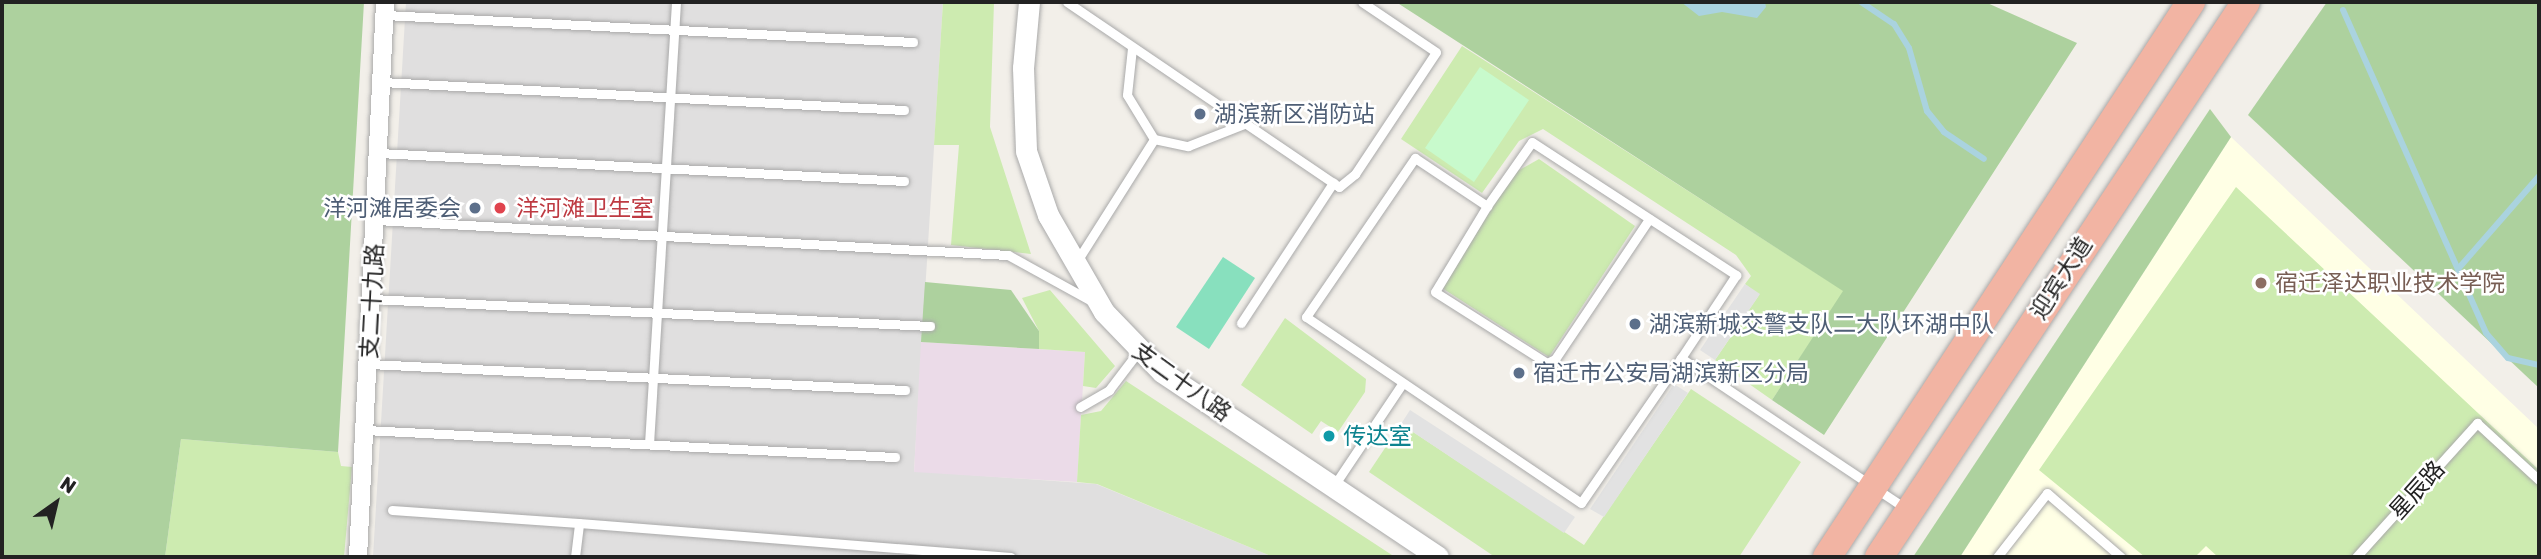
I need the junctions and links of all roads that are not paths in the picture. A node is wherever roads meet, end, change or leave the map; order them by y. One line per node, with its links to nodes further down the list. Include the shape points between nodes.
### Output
1 (676, 2): 8 (lane)
2 (1029, 2): 24 (street, 支二十八路, via 1023,68 1026,151)
3 (1067, 2): 10 (lane)
4 (1362, 2): 19 (lane, via 1436,51 1355,174 1339,187)
5 (2192, 2): 42 (highway, 迎宾大道)
6 (2246, 2): 44 (highway, 迎宾大道)
7 (385, 8): 8 (lane); 11 (street, 支二十九路)
8 (674, 30): 9 (lane); 12 (lane)
9 (913, 42)
10 (1132, 48): 14 (lane); 15 (lane, via 1127,95)
11 (382, 82): 12 (lane); 16 (street, 支二十九路)
12 (670, 96): 13 (lane); 17 (lane)
13 (904, 110)
14 (1244, 124): 15 (lane, via 1196,144); 19 (lane)
15 (1154, 139): 24 (lane)
16 (379, 153): 17 (lane); 22 (street, 支二十九路)
17 (666, 168): 18 (lane); 23 (lane)
18 (904, 181)
19 (1333, 183): 28 (lane)
20 (1487, 206): 21 (lane, via 1532,142); 21 (lane, via 1435,292 1547,363 1555,359); 34 (lane, via 1415,158 1306,317)
21 (1649, 219): 31 (lane, via 1735,275)
22 (376, 220): 23 (lane); 25 (street, 支二十九路)
23 (661, 236): 26 (lane, via 1008,255); 27 (lane)
24 (1074, 266): 26 (street, 支二十八路)
25 (372, 299): 27 (lane); 32 (street, 支二十九路)
26 (1100, 307): 30 (street, 支二十八路)
27 (657, 313): 29 (lane); 33 (lane)
28 (1241, 323)
29 (930, 326)
30 (1138, 352): 36 (lane, via 1109,390); 41 (street, 支二十八路)
31 (1681, 358): 34 (lane, via 1581,503); 42 (lane)
32 (369, 364): 33 (lane); 37 (street, 支二十九路)
33 (653, 378): 35 (lane); 38 (lane)
34 (1402, 384): 41 (lane)
35 (905, 390)
36 (1080, 407)
37 (365, 430): 38 (lane); 46 (street, 支二十九路)
38 (649, 444): 39 (lane)
39 (895, 457)
40 (2539, 480): 54 (lane, 星辰路, via 2477,423)
41 (1334, 487): 49 (street, 支二十八路)
42 (1874, 487): 44 (lane); 50 (highway, 迎宾大道)
43 (392, 510): 45 (lane)
44 (1910, 510): 51 (highway, 迎宾大道)
45 (579, 523): 47 (lane); 48 (lane)
46 (358, 557)
47 (575, 557)
48 (1011, 557)
49 (1438, 557)
50 (1827, 557)
51 (1879, 557)
52 (1997, 557): 53 (lane, via 2047,493)
53 (2121, 557)
54 (2356, 557)

